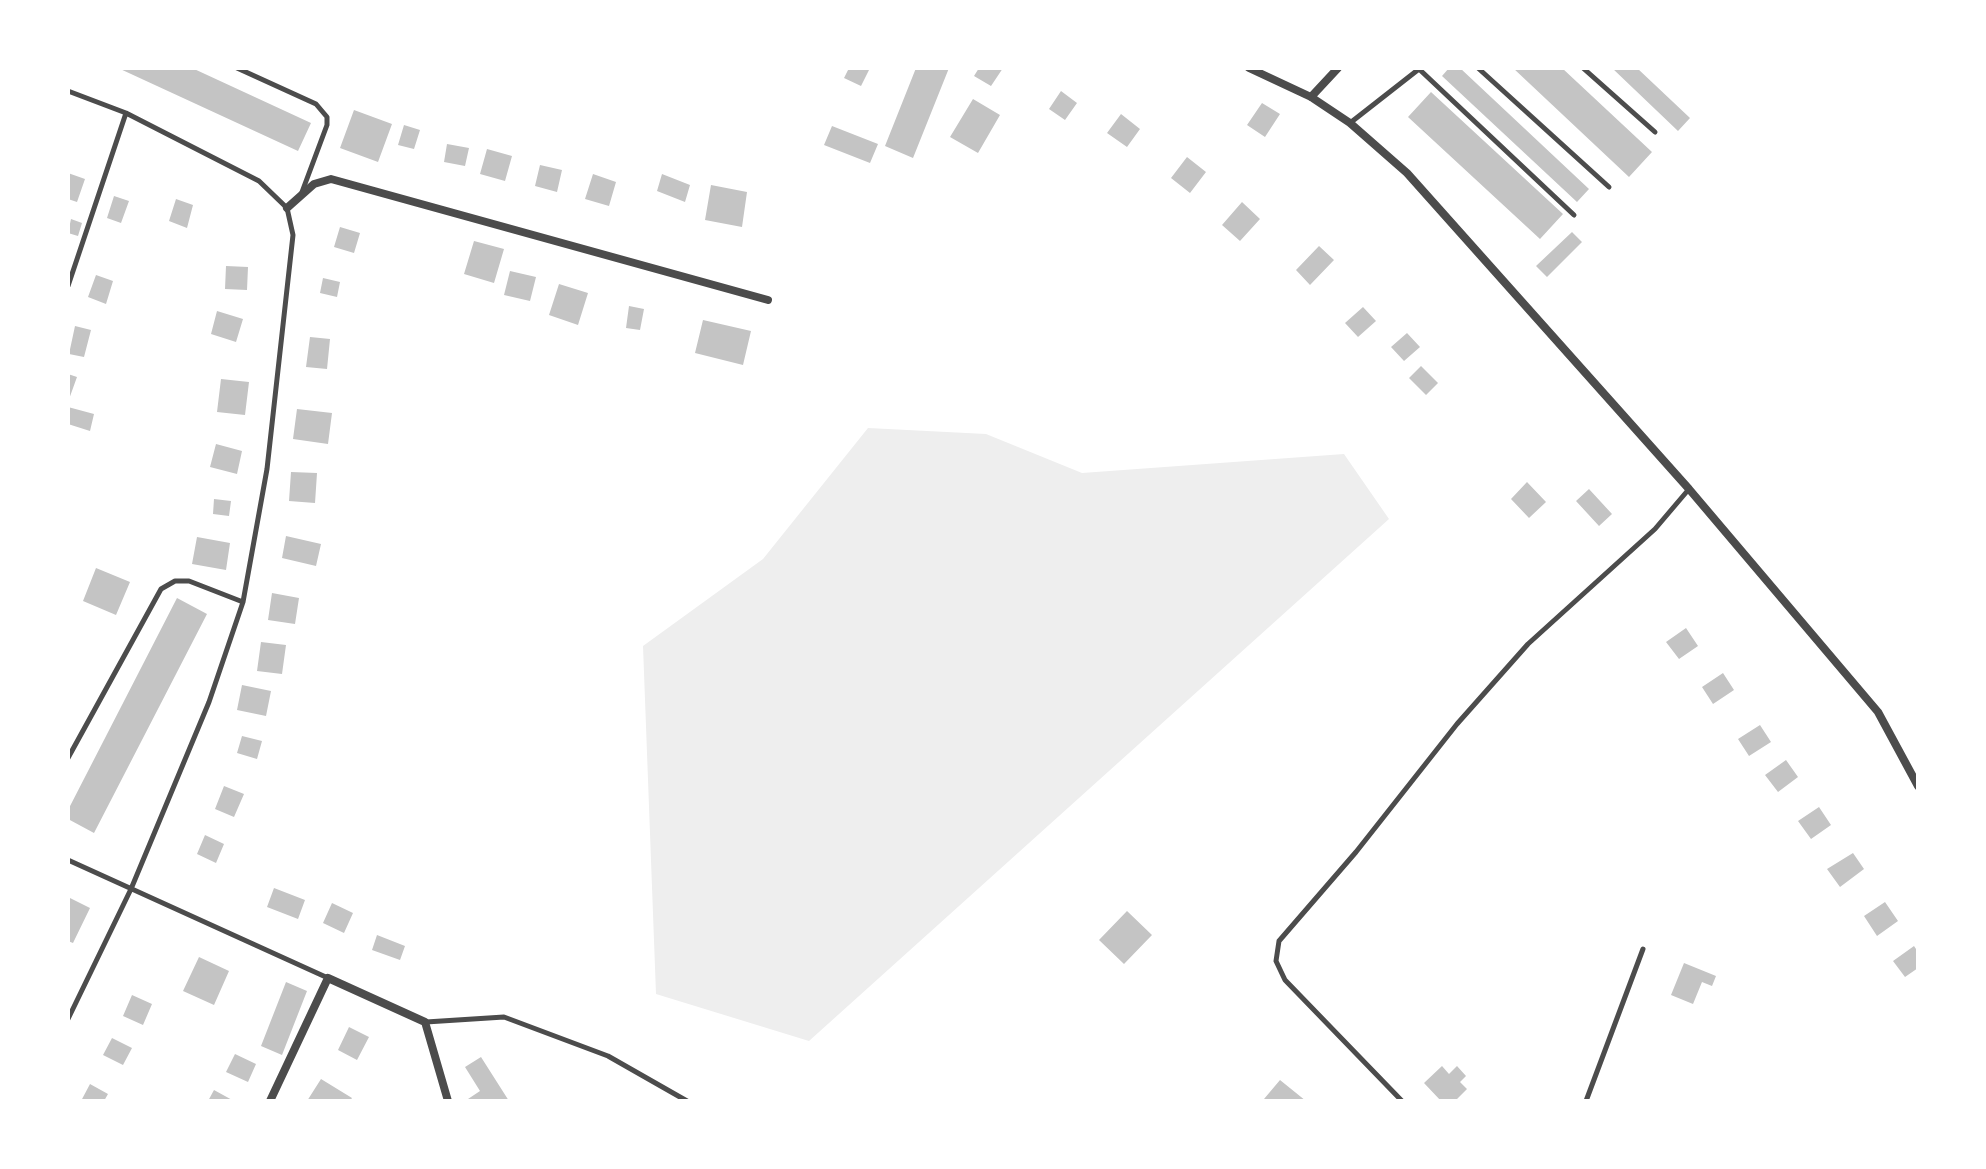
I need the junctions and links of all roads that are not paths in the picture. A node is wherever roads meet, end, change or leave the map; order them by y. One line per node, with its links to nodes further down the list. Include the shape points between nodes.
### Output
1 (237, 68): 13 (lane, via 316,104 327,117)
2 (1249, 68): 8 (street)
3 (1338, 68): 8 (street)
4 (1478, 68): 12 (lane)
5 (1583, 68): 11 (lane)
6 (1420, 69): 10 (lane); 15 (lane)
7 (68, 91): 9 (lane)
8 (1311, 97): 10 (street)
9 (126, 113): 14 (lane, via 259,181); 16 (lane)
10 (1350, 123): 18 (street, via 1407,173)
11 (1655, 132)
12 (1609, 187)
13 (302, 193): 14 (street); 17 (street, via 331,179)
14 (287, 208): 19 (lane, via 293,235 268,453)
15 (1574, 215)
16 (68, 286)
17 (768, 300)
18 (1689, 489): 21 (street, via 1878,712); 31 (lane, via 1655,529 1528,644 1279,941 1276,961 1285,980)
19 (243, 602): 20 (lane, via 189,581 161,589); 23 (lane, via 209,702)
20 (68, 758)
21 (1918, 786)
22 (68, 860): 23 (lane)
23 (131, 889): 25 (lane); 26 (lane)
24 (1643, 949): 32 (lane)
25 (328, 978): 27 (street); 28 (street)
26 (68, 1019)
27 (425, 1022): 29 (street); 30 (lane, via 504,1017 608,1056)
28 (270, 1101)
29 (448, 1101)
30 (687, 1101)
31 (1402, 1101)
32 (1586, 1101)

